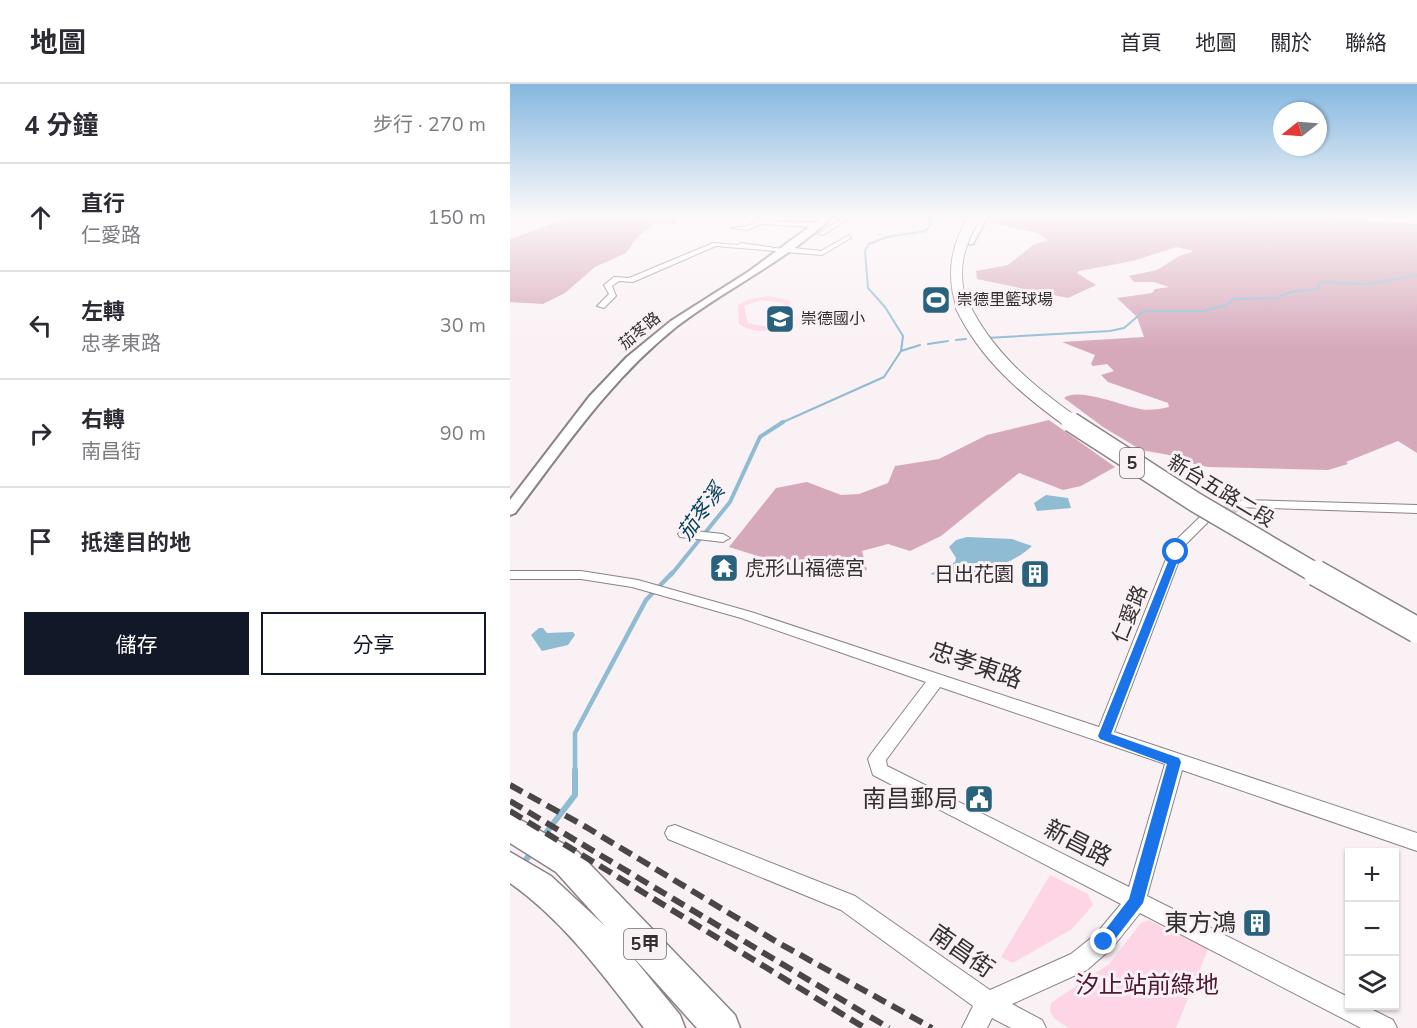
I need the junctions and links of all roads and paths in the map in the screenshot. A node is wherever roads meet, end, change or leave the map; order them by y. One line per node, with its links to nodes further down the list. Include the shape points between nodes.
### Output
1 (677, 260): 5 (street, via 630,280 617,279 608,285 612,294)
2 (769, 260): 6 (street, 茄苳路, via 675,323 631,359 593,400)
3 (955, 260): 15 (main road, 新台五路二段 / 5, bridge, via 958,294 973,327 1011,372 1079,426 1150,474 1226,522)
4 (965, 260): 14 (main road, 新台五路二段 / 5, via 968,297 994,339 1032,379 1137,455)
5 (601, 306)
6 (514, 500): 9 (street, 茄苳路)
7 (1242, 504): 8 (street)
8 (1417, 508)
9 (510, 510)
10 (1207, 517): 17 (street, 仁愛路, via 1179,544)
11 (685, 534): 12 (street)
12 (723, 538)
13 (510, 575): 16 (street, 忠孝東路, via 580,574 668,592)
14 (1417, 616)
15 (1417, 630)
16 (937, 679): 17 (street, 忠孝東路); 23 (street, 新昌路, via 877,759 879,770)
17 (1104, 736): 18 (street, 忠孝東路)
18 (1174, 762): 21 (street, 忠孝東路); 23 (street, 南昌街)
19 (675, 833): 24 (street, 南昌街, via 848,903)
20 (522, 834): 26 (main road, 5甲, via 567,862)
21 (1417, 842)
22 (510, 866): 25 (main road, 5甲, via 540,886 602,946)
23 (1135, 903): 24 (street, 南昌街, via 1104,942 1079,962); 29 (street, 新昌路)
24 (988, 1003): 27 (street); 28 (street)
25 (667, 1028)
26 (722, 1028)
27 (974, 1028)
28 (1034, 1028)
29 (1385, 1028)

